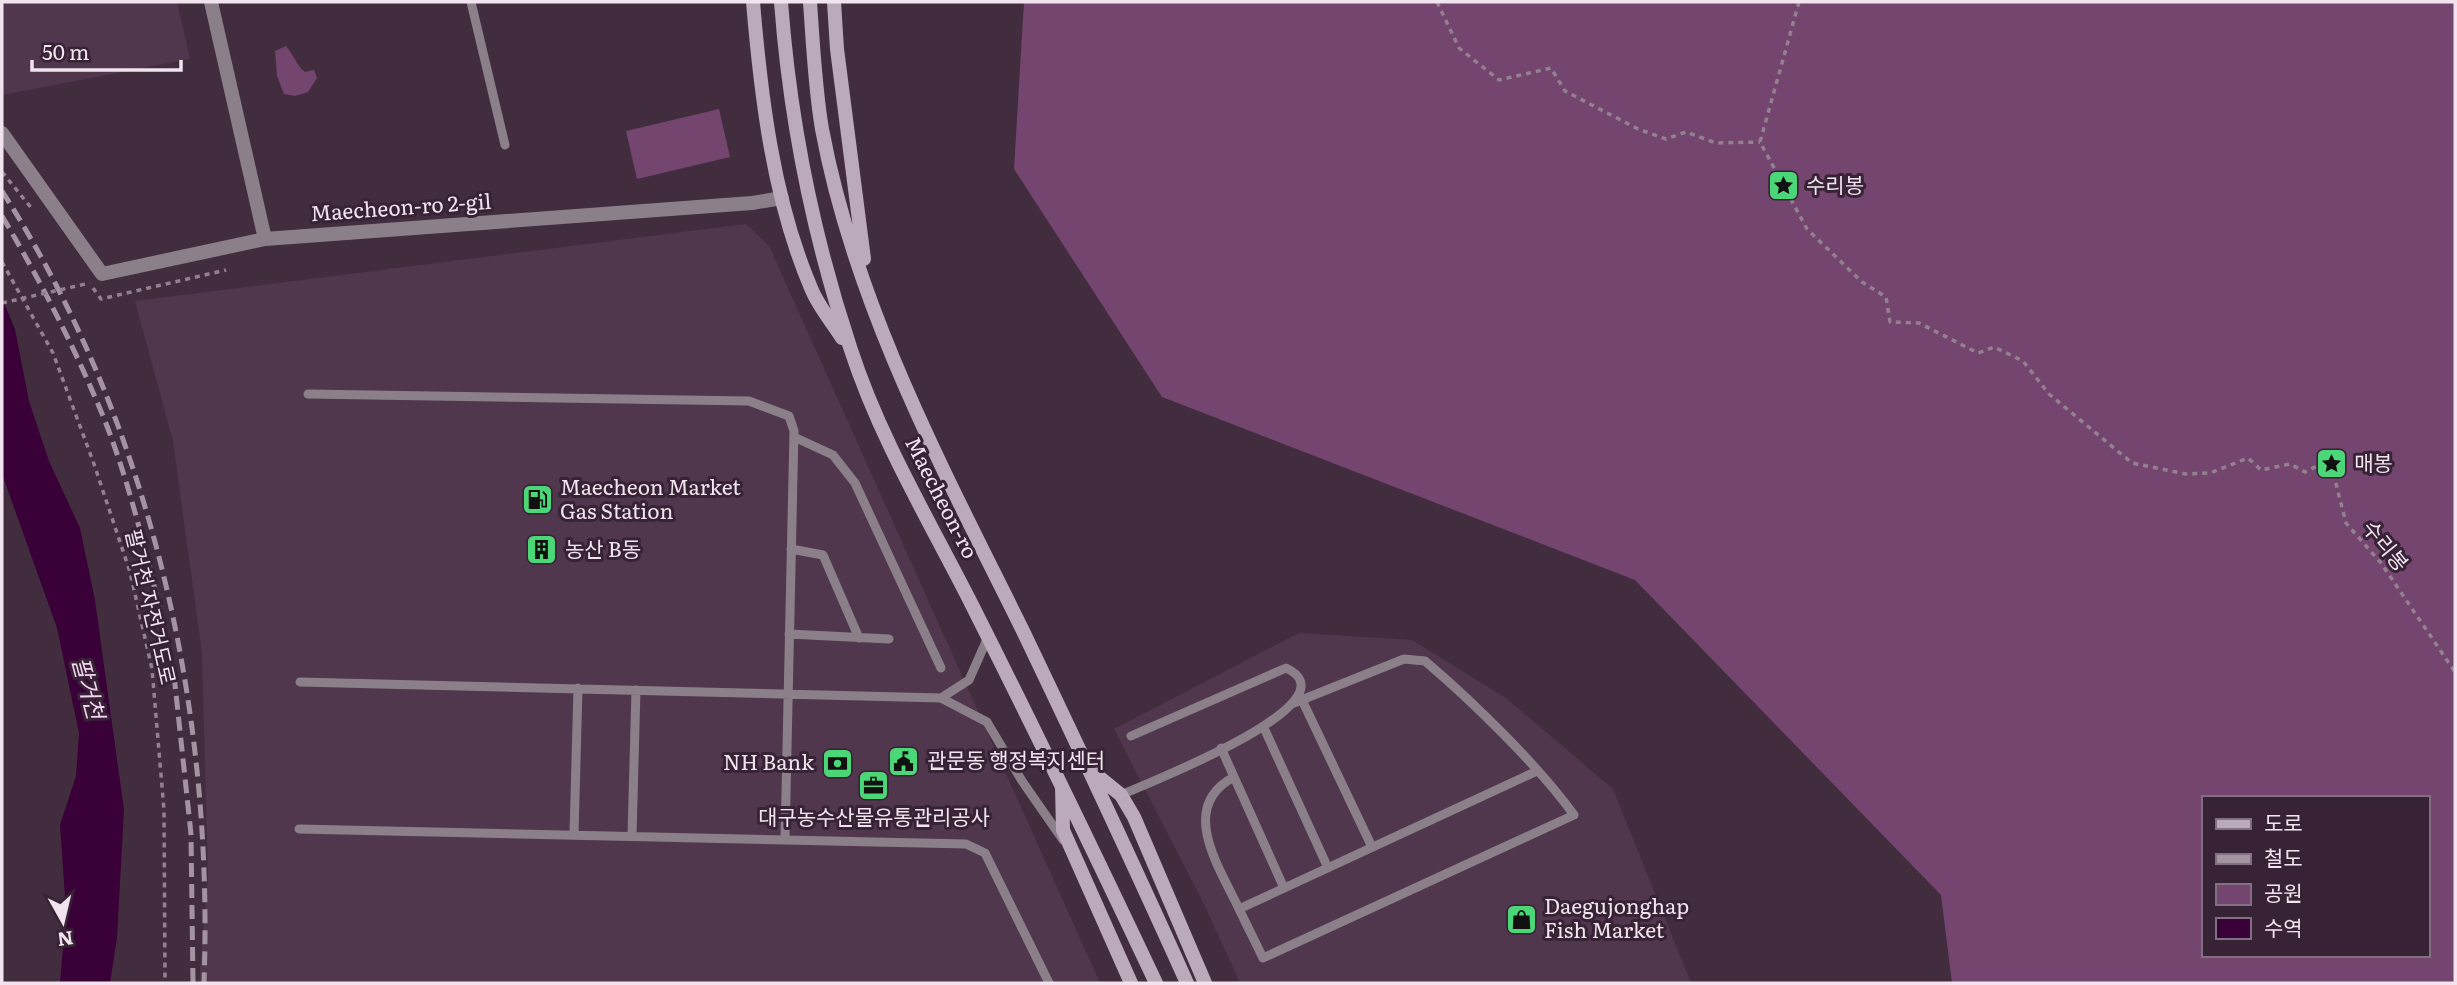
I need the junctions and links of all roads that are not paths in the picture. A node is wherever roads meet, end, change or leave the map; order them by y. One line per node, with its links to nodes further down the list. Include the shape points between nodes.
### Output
1 (211, 2): 10 (street)
2 (471, 2): 8 (lane)
3 (753, 2): 9 (main road)
4 (781, 2): 12 (main road, Maecheon-ro, via 788,89 804,180)
5 (810, 2): 11 (main road, Maecheon-ro, via 822,128 845,221)
6 (834, 2): 11 (main road)
7 (2, 133): 10 (street, Maecheon-ro 2-gil, via 102,274)
8 (505, 145)
9 (782, 198): 10 (street, Maecheon-ro 2-gil); 12 (main road, via 812,291)
10 (265, 239)
11 (868, 288): 30 (main road, Maecheon-ro, via 923,428)
12 (851, 352): 17 (main road, Maecheon-ro, via 888,440)
13 (308, 394): 14 (lane, via 749,401 789,416)
14 (794, 437): 15 (lane); 20 (lane, via 833,455 855,483)
15 (791, 549): 16 (lane); 18 (lane, via 823,555)
16 (789, 635): 18 (lane); 24 (lane)
17 (988, 636): 25 (lane, via 969,680); 33 (main road, Maecheon-ro)
18 (859, 638): 19 (lane)
19 (889, 639)
20 (941, 668)
21 (300, 682): 22 (lane)
22 (578, 688): 23 (lane); 36 (lane)
23 (636, 690): 24 (lane); 37 (lane)
24 (788, 693): 25 (lane); 38 (lane)
25 (940, 698): 40 (lane, via 987,722)
26 (1298, 701): 27 (lane); 28 (lane, via 1302,683 1297,673 1286,668); 31 (lane, via 1404,659 1425,661); 39 (lane)
27 (1264, 728): 29 (lane); 41 (lane)
28 (1131, 736)
29 (1221, 748): 32 (lane); 34 (lane)
30 (1090, 770): 34 (main road); 47 (main road, Maecheon-ro)
31 (1537, 772): 39 (lane); 43 (lane, via 1574,815 1263,958)
32 (1234, 778): 42 (lane); 43 (lane, via 1220,784 1207,802 1204,823)
33 (1062, 782): 40 (main road, via 1063,830); 46 (main road, Maecheon-ro)
34 (1121, 795): 48 (main road)
35 (299, 829): 36 (lane)
36 (575, 834): 37 (lane)
37 (632, 836): 38 (lane)
38 (785, 839): 44 (lane, via 966,844 985,853)
39 (1372, 847): 41 (lane)
40 (1075, 859): 45 (main road)
41 (1328, 868): 42 (lane)
42 (1284, 888): 43 (lane)
43 (1239, 908)
44 (1049, 983)
45 (1131, 983)
46 (1156, 983)
47 (1187, 983)
48 (1205, 983)

